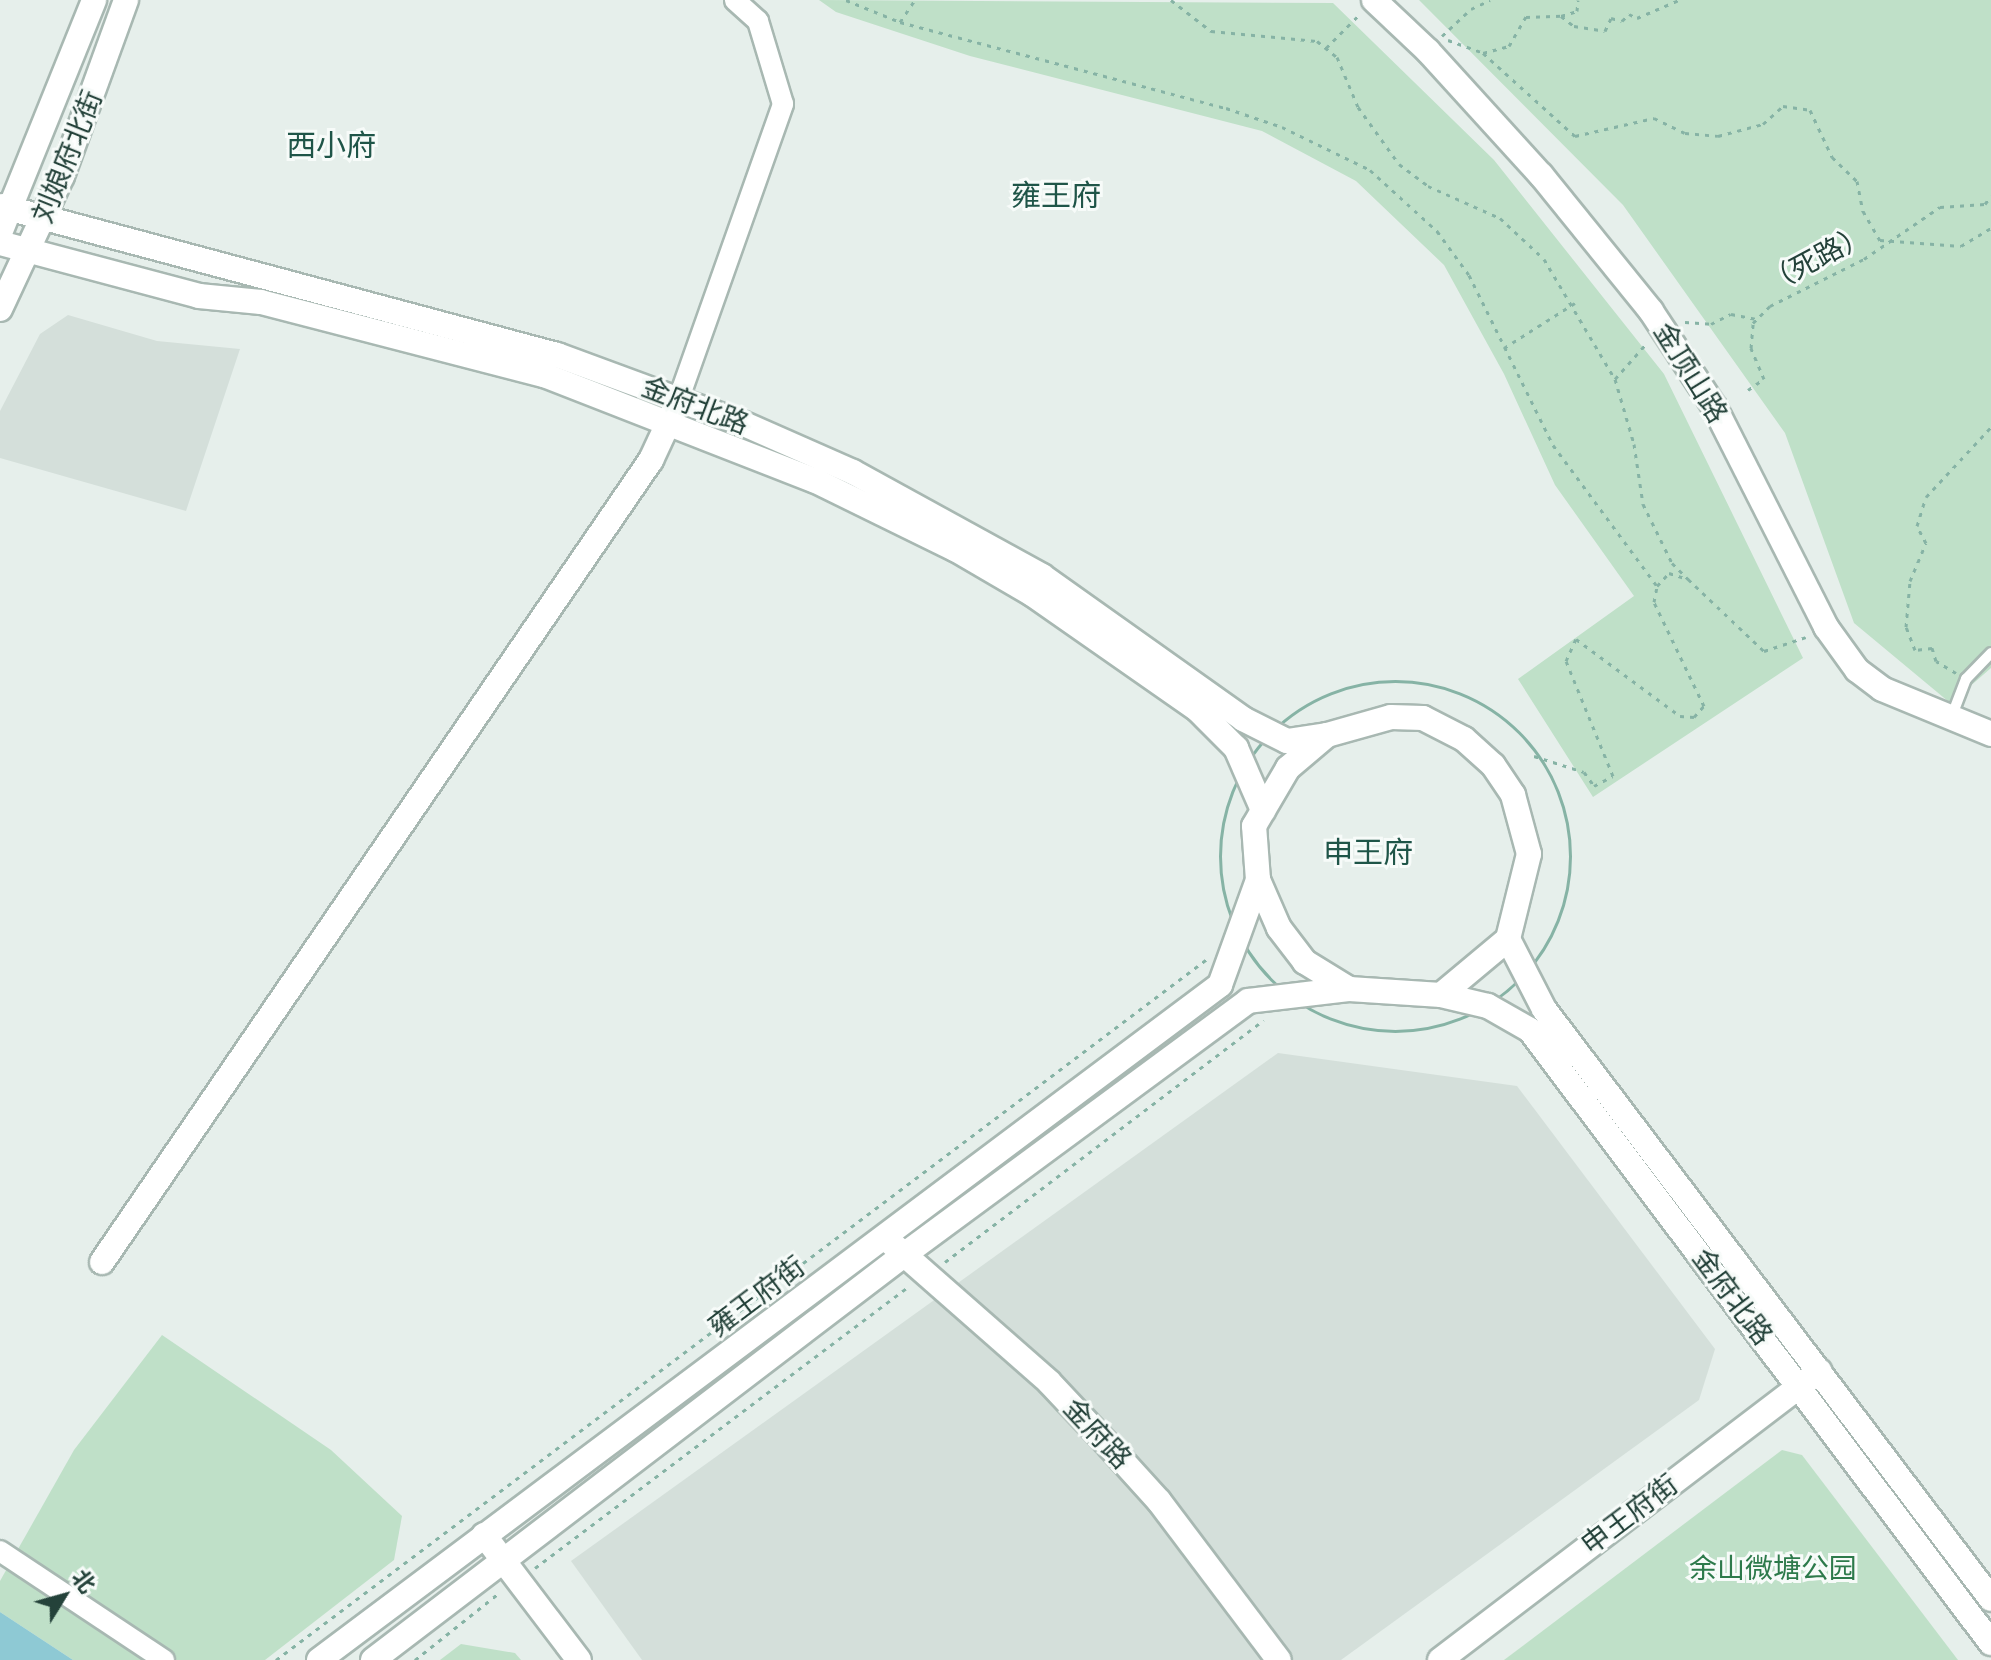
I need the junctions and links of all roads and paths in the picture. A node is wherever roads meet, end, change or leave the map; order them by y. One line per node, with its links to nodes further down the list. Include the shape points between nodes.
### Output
1 (94, 0): 17 (main road, 刘娘府北街)
2 (126, 0): 18 (main road, 刘娘府北街, via 109,56)
3 (735, 0): 31 (street, via 758,21 783,104)
4 (846, 0): 12 (path)
5 (915, 0): 12 (path)
6 (1171, 0): 14 (path, via 1211,31 1301,37)
7 (1490, 0): 13 (path, via 1471,9)
8 (1578, 0): 11 (path, via 1577,11)
9 (1679, 0): 11 (path, via 1637,18 1611,18 1605,31 1574,26)
10 (1369, 5): 13 (main road, 金顶山路); 14 (path)
11 (1561, 16): 15 (path, via 1526,17 1509,46)
12 (900, 22): 28 (path, via 1226,108 1370,170 1437,231 1469,275)
13 (1435, 44): 15 (path); 27 (main road, 金顶山路)
14 (1326, 48): 24 (path, via 1346,72 1358,107 1399,164 1428,186 1500,218 1544,259)
15 (1483, 53): 22 (path, via 1575,136 1654,118 1685,133 1718,136 1763,124 1783,106 1810,110 1832,157 1857,181 1863,211 1874,230)
16 (1991, 196): 22 (path, （死路）, via 1985,204 1940,207)
17 (5, 208): 18 (main road, 金府北路); 20 (main road, 刘娘府北街)
18 (42, 220): 23 (main road, 刘娘府北街); 31 (main road, 金府北路, via 557,355)
19 (1991, 228): 22 (path, via 1961,246)
20 (0, 233)
21 (0, 243): 23 (main road, 金府北路)
22 (1888, 243): 26 (path, （死路）, via 1770,306)
23 (29, 253): 25 (main road, 刘娘府北街); 31 (main road, 金府北路, via 199,296 261,302)
24 (1575, 303): 28 (path); 29 (path)
25 (0, 309)
26 (1757, 319): 27 (path, via 1731,314 1711,324); 30 (path, （死路）, via 1751,348 1764,379)
27 (1673, 326): 29 (path, via 1628,360); 35 (main road, 金顶山路)
28 (1504, 348): 34 (path, via 1553,445)
29 (1615, 379): 33 (path, via 1634,444 1643,504 1672,563)
30 (1748, 390)
31 (674, 409): 39 (main road, 金府北路, via 853,472 966,531 1103,615); 43 (main road, 金府北路, via 955,549 1032,594 1198,710); 56 (main road, via 651,460)
32 (1991, 427): 37 (path, via 1926,497 1917,526 1926,543 1907,596 1906,627 1915,650 1932,648 1936,661)
33 (1688, 579): 34 (path, via 1669,573); 35 (path, via 1764,651 1785,648)
34 (1657, 586): 42 (path, via 1654,602 1704,706 1694,717 1680,716 1576,639 1566,661 1613,776 1594,786 1584,772)
35 (1826, 627): 38 (main road, 金顶山路, via 1857,670 1882,689)
36 (1991, 653): 37 (lane)
37 (1966, 679): 38 (lane)
38 (1950, 720): 40 (main road, 金顶山路)
39 (1269, 733): 41 (main road, 金府北路, via 1287,741); 42 (path, via 1309,699 1357,680 1407,676 1461,692 1513,726); 43 (path)
40 (1991, 734)
41 (1327, 735): 44 (main road, via 1288,768); 46 (main road, via 1391,717 1423,718 1464,739 1493,765 1513,795 1529,854)
42 (1534, 756): 49 (path, via 1569,832 1565,902 1545,948)
43 (1244, 762): 44 (main road, 金府北路); 47 (path, via 1224,811)
44 (1263, 810): 45 (main road, via 1254,826)
45 (1258, 880): 47 (main road, 雍王府街); 50 (main road, via 1279,928 1305,962)
46 (1508, 939): 49 (main road, 金府北路); 51 (main road)
47 (1233, 941): 52 (path); 54 (main road, 雍王府街, via 1220,985)
48 (1213, 955): 66 (path, 雍王府街)
49 (1524, 975): 53 (path); 58 (main road, 金府北路)
50 (1349, 989): 51 (main road); 52 (main road, 雍王府街)
51 (1441, 995): 53 (main road, 金府北路)
52 (1288, 1006): 53 (path, via 1332,1022 1396,1034 1459,1023); 55 (main road, 雍王府街, via 1248,1001); 57 (path)
53 (1488, 1006): 59 (main road, 金府北路, via 1530,1030)
54 (884, 1236): 55 (main road, 金府路); 60 (main road, 雍王府街)
55 (905, 1254): 57 (main road, 金府路); 62 (main road, 雍王府街)
56 (102, 1262)
57 (927, 1272): 62 (path, via 557,1554); 71 (main road, 金府路, via 1049,1382 1120,1458)
58 (1819, 1371): 59 (main road, 申王府街); 63 (main road, 金府北路)
59 (1799, 1386): 64 (main road, 金府北路); 72 (main road, 申王府街)
60 (484, 1535): 62 (main road); 67 (main road, 雍王府街)
61 (0, 1551): 65 (street)
62 (510, 1570): 68 (main road, 雍王府街); 69 (path); 70 (main road)
63 (1991, 1599)
64 (1991, 1643)
65 (164, 1660)
66 (276, 1660)
67 (319, 1660)
68 (373, 1660)
69 (415, 1660)
70 (579, 1660)
71 (1279, 1660)
72 (1440, 1660)

